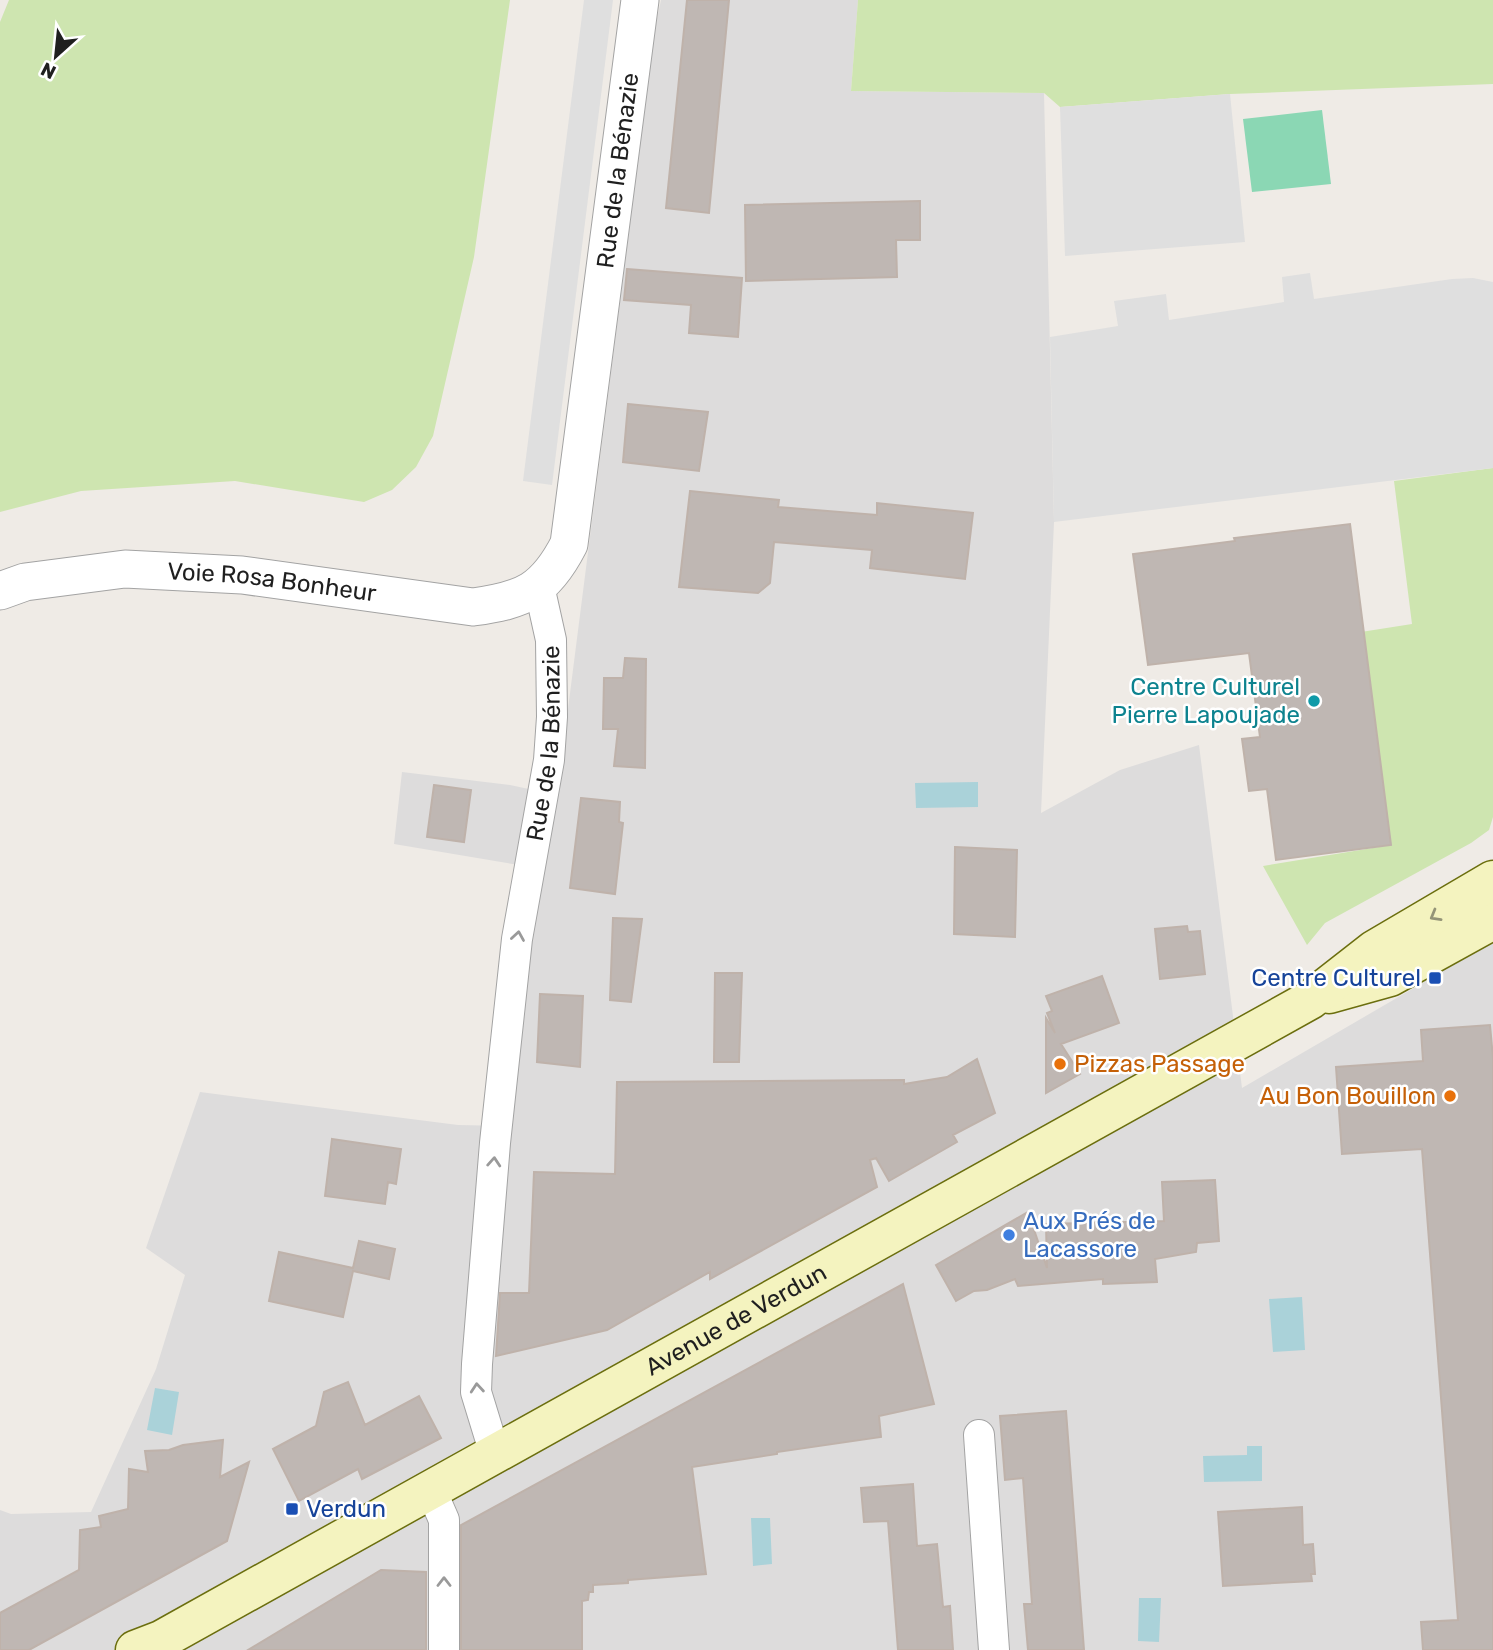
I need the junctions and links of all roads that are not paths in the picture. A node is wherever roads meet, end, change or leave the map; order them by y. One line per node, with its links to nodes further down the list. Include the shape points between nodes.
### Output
1 (640, 0): 2 (street, Rue de la Bénazie, via 569,544)
2 (539, 586): 3 (street, Voie Rosa Bonheur, via 509,602 473,607 242,575 125,569 25,582); 8 (street, Rue de la Bénazie, one-way to 2, via 476,1392 477,1364 517,939 550,749 551,640)
3 (0, 592)
4 (1493, 880): 6 (main road, Avenue de Verdun, one-way to 6, via 1374,950)
5 (1493, 920): 6 (main road, Avenue de Verdun, via 1390,977)
6 (1310, 1000): 8 (main road, Avenue de Verdun)
7 (979, 1435): 12 (street)
8 (495, 1454): 9 (main road, Avenue de Verdun)
9 (431, 1490): 10 (main road, Avenue de Verdun); 11 (street, one-way to 9, via 444,1520)
10 (149, 1647)
11 (444, 1650)
12 (994, 1650)

